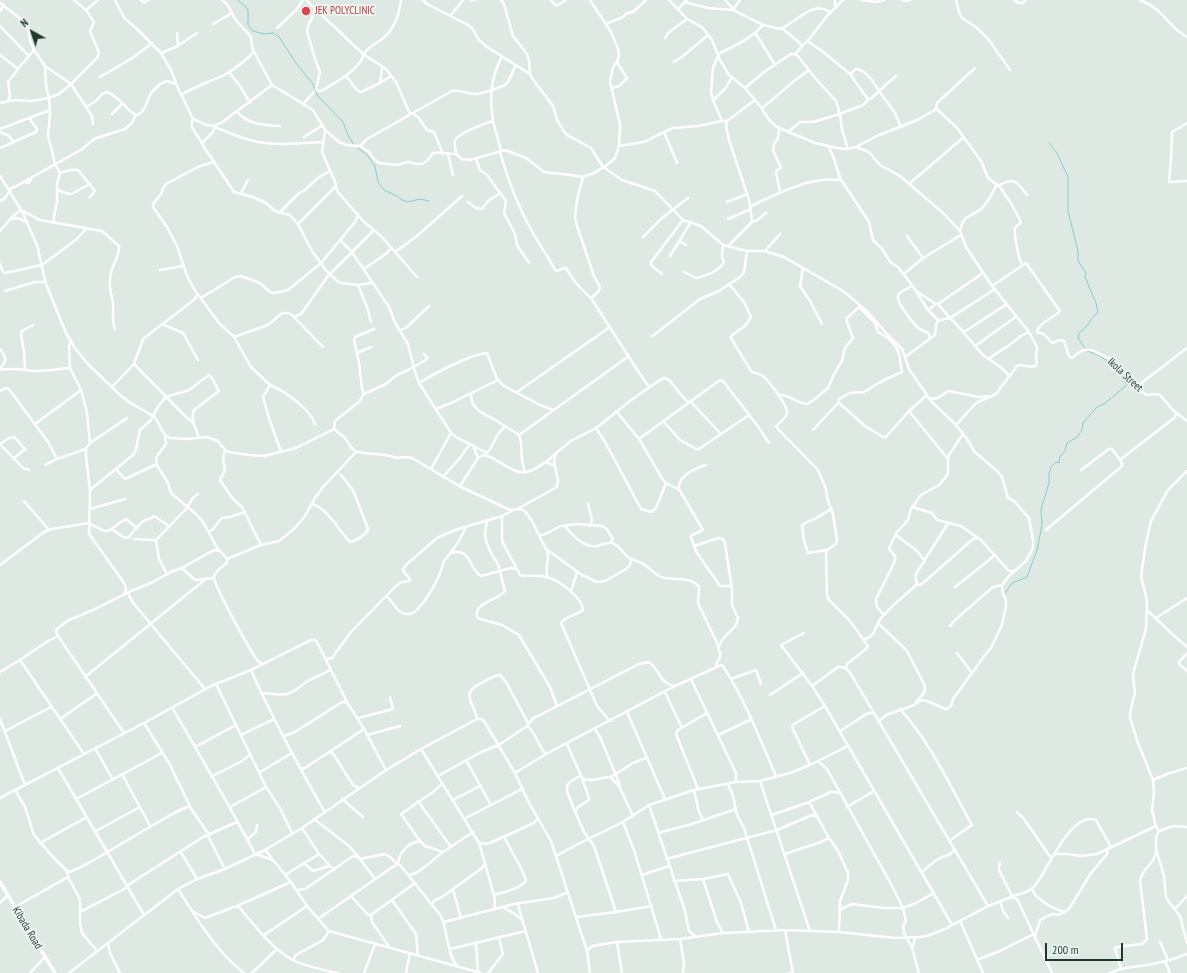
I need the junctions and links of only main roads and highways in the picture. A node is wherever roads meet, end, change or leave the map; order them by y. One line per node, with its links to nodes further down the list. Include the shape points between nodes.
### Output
1 (0, 882): 2 (main road, Kibada Road)
2 (55, 973)

